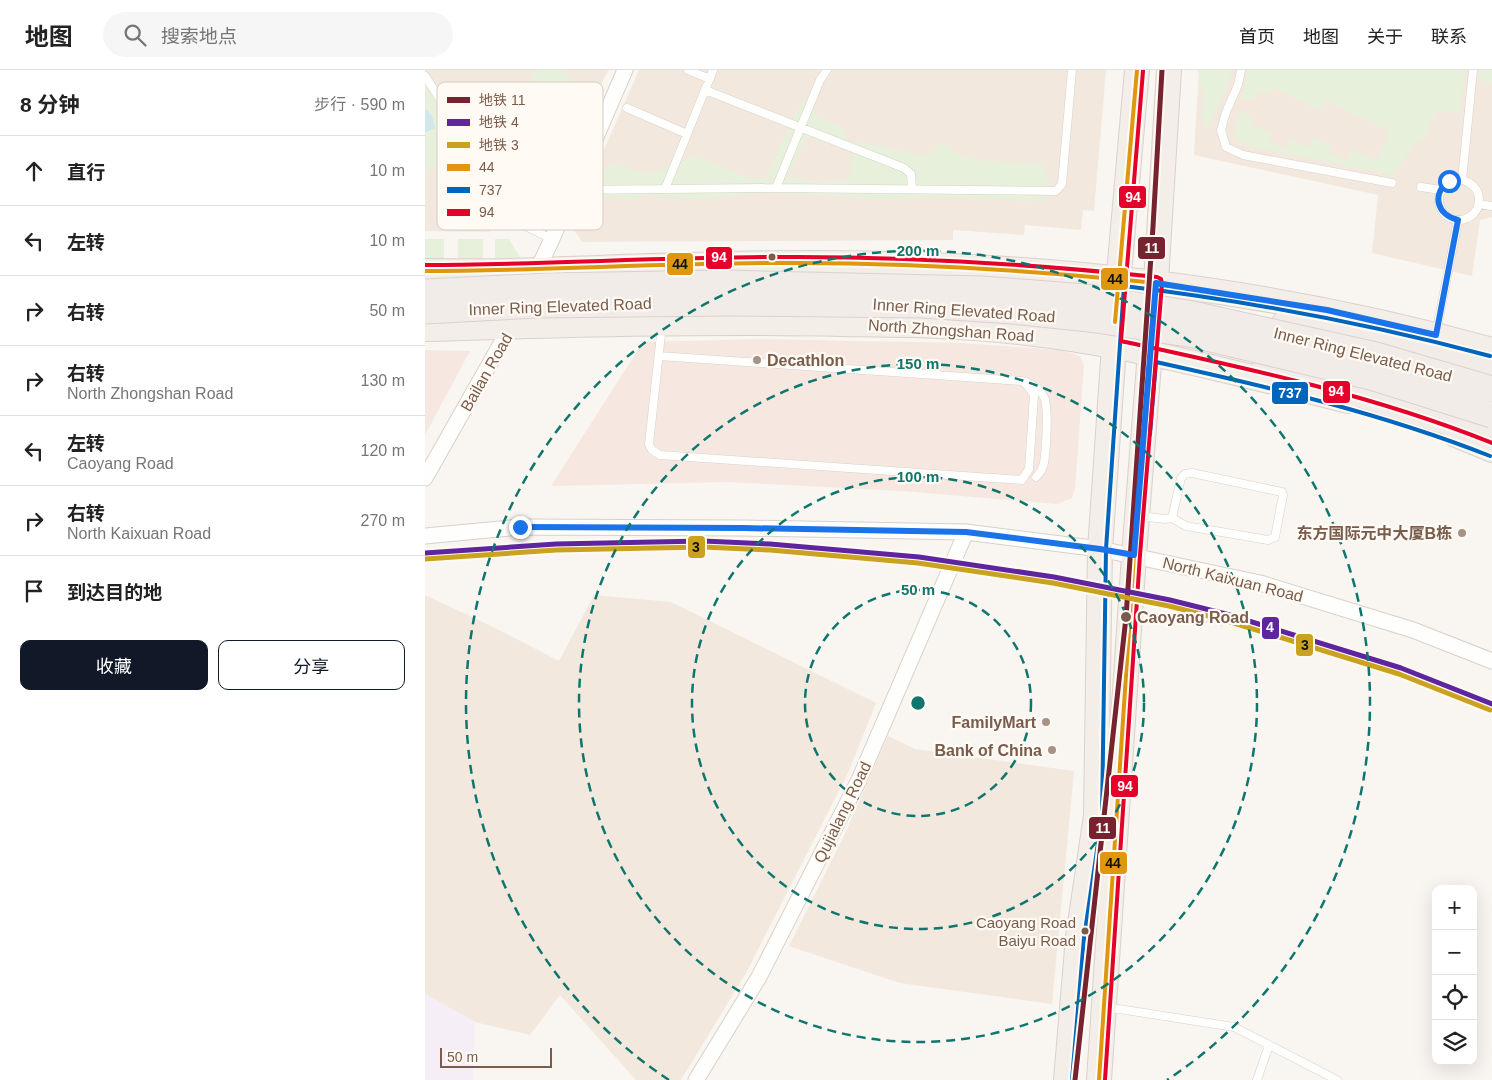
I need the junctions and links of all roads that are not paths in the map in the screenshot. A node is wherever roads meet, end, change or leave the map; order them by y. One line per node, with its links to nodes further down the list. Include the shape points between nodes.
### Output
1 (625, 70): 15 (street, Bailan Road)
2 (688, 70): 11 (lane)
3 (713, 70): 11 (lane)
4 (1072, 70): 23 (lane, via 1062,184 1056,191)
5 (1137, 70): 34 (main road)
6 (1169, 70): 35 (main road)
7 (1241, 70): 19 (lane, via 1221,130 1226,147 1243,155)
8 (1473, 70): 18 (lane)
9 (824, 71): 16 (lane)
10 (425, 76): 13 (lane)
11 (709, 79): 12 (lane)
12 (705, 90): 16 (lane); 17 (lane)
13 (437, 95)
14 (627, 108): 17 (lane)
15 (603, 121)
16 (801, 128): 20 (lane); 23 (lane, via 904,168 911,174)
17 (687, 134): 22 (lane)
18 (1462, 180): 25 (lane, via 1449,181); 26 (lane, via 1477,191)
19 (1393, 183)
20 (776, 188): 22 (lane); 23 (lane)
21 (1421, 188): 25 (lane)
22 (665, 189): 24 (lane)
23 (912, 189)
24 (603, 190)
25 (1441, 190): 28 (lane, via 1438,203 1441,209 1445,215)
26 (1479, 204): 27 (lane); 28 (lane, via 1471,216)
27 (1492, 206)
28 (1458, 220): 42 (lane)
29 (533, 230): 31 (lane)
30 (556, 230): 31 (street, Bailan Road)
31 (552, 239): 32 (street, Bailan Road)
32 (537, 270): 33 (main road); 34 (main road, via 827,263 1018,270); 40 (street, Bailan Road)
33 (425, 271)
34 (1118, 279): 35 (main road); 43 (main road)
35 (1156, 283): 42 (main road, via 1327,310); 45 (main road)
36 (425, 292): 39 (highway, Inner Ring Elevated Road, bridge, via 724,283 962,288 1086,297)
37 (425, 311): 39 (highway, Inner Ring Elevated Road, bridge, via 547,304 922,305)
38 (662, 323): 40 (main road, North Zhongshan Road); 43 (main road, North Zhongshan Road, via 911,325 1019,332); 46 (lane)
39 (1191, 324): 47 (highway, bridge, via 1300,326 1396,343); 49 (highway, Inner Ring Elevated Road, bridge, via 1376,355); 50 (highway, Inner Ring Elevated Road, bridge); 51 (highway, bridge, via 1346,390)
40 (511, 327): 41 (main road, North Zhongshan Road); 54 (street, Bailan Road)
41 (425, 329)
42 (1436, 335): 44 (main road)
43 (1114, 346): 45 (main road, North Zhongshan Road); 59 (main road)
44 (1492, 350)
45 (1150, 354): 52 (main road, North Zhongshan Road, via 1353,402 1455,434); 55 (main road)
46 (659, 356): 48 (lane); 48 (lane, via 649,444 660,454 1022,480 1029,469 1033,395)
47 (1492, 368)
48 (1022, 380): 53 (lane, via 1037,387 1047,407 1044,463)
49 (1492, 389)
50 (1492, 415)
51 (1492, 436)
52 (1492, 450)
53 (1036, 476)
54 (425, 478)
55 (1137, 516): 56 (lane); 60 (main road)
56 (1172, 518): 56 (lane, via 1181,478 1185,474 1246,484 1282,492 1283,495 1275,537 1268,540 1186,526)
57 (966, 532): 58 (street, North Kaixuan Road, via 520,527); 59 (street, North Kaixuan Road); 64 (street, Qujialang Road, via 859,780 759,977)
58 (425, 536)
59 (1100, 549): 60 (street, North Kaixuan Road); 65 (main road, via 1096,816 1078,937)
60 (1134, 555): 61 (street, North Kaixuan Road, via 1259,583 1413,630); 62 (main road)
61 (1492, 661)
62 (1104, 1007): 63 (lane, via 1234,1027); 66 (main road)
63 (1269, 1045): 67 (lane); 68 (lane)
64 (696, 1080)
65 (1066, 1080)
66 (1099, 1080)
67 (1257, 1080)
68 (1337, 1080)

